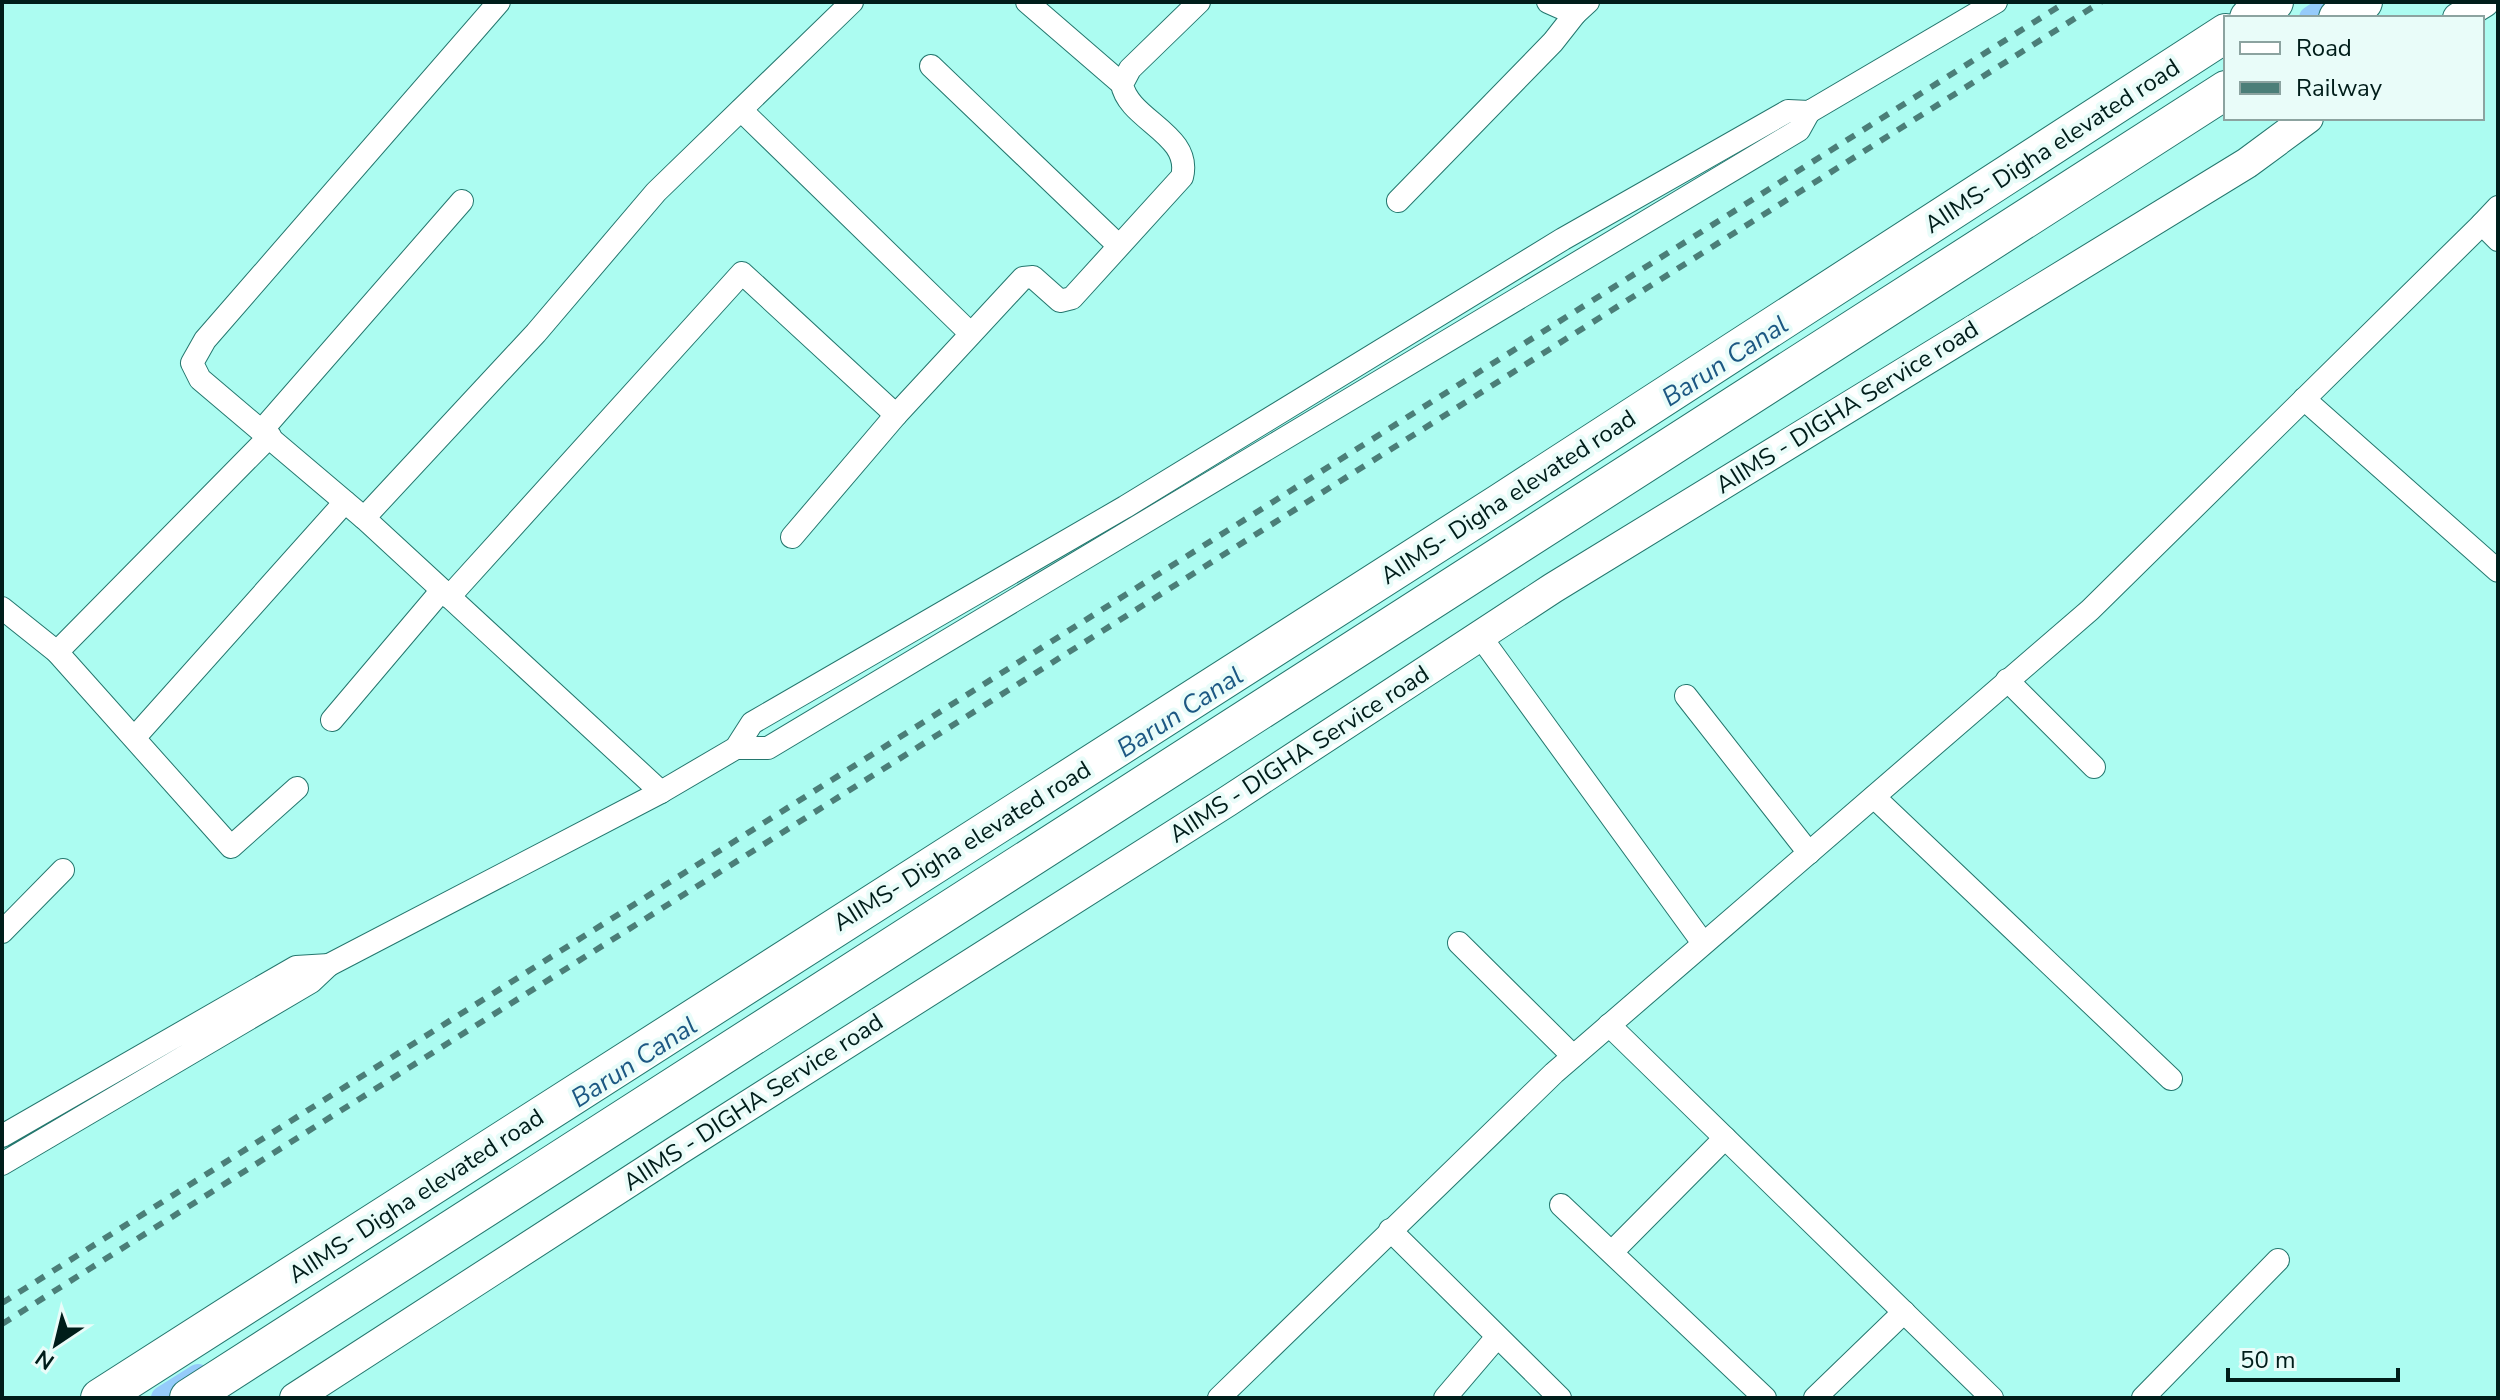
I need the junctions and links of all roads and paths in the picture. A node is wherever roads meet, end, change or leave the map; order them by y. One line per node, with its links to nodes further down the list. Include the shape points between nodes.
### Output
1 (499, 2): 28 (street, via 194,356 200,379)
2 (852, 2): 18 (street)
3 (1027, 2): 16 (street)
4 (1199, 2): 16 (street, via 1130,69)
5 (1548, 2): 10 (street)
6 (1996, 2): 43 (street, via 1809,112 1799,130 768,748 736,748)
7 (2274, 2): 11 (highway)
8 (2363, 2): 12 (highway)
9 (2484, 2): 13 (main road)
10 (1581, 8): 21 (street)
11 (2252, 16)
12 (2341, 16)
13 (2461, 16)
14 (2224, 34): 65 (highway, AIIMS- Digha elevated road)
15 (931, 66): 24 (street)
16 (1122, 84): 24 (street, via 1177,147 1185,166 1175,187)
17 (2224, 91): 66 (highway, AIIMS- Digha elevated road)
18 (741, 110): 25 (street); 30 (street, via 656,192 536,333)
19 (2305, 120): 35 (main road, AIIMS - DIGHA Service road, via 2247,163)
20 (462, 201): 28 (street)
21 (1398, 201)
22 (2498, 207): 23 (street)
23 (2490, 232): 26 (street)
24 (1118, 245): 25 (street, via 1068,302 1028,276)
25 (969, 332): 27 (street)
26 (2304, 399): 32 (street); 37 (street, via 2090,610)
27 (896, 415): 31 (street); 33 (street, via 742,273)
28 (267, 433): 29 (street); 36 (street)
29 (345, 502): 30 (street); 40 (street)
30 (364, 518): 33 (street)
31 (792, 537)
32 (2498, 571)
33 (446, 594): 39 (street); 43 (street)
34 (2, 608): 36 (street)
35 (1480, 636): 49 (street); 67 (main road, AIIMS - DIGHA Service road)
36 (57, 652): 40 (street)
37 (2007, 680): 41 (street); 44 (street)
38 (1686, 696): 45 (street)
39 (332, 720)
40 (136, 736): 42 (street, via 231,847)
41 (2094, 767)
42 (297, 788)
43 (661, 792): 50 (street)
44 (1874, 797): 45 (street); 53 (street)
45 (1809, 853): 49 (street)
46 (63, 870): 47 (street)
47 (2, 932)
48 (1459, 943): 52 (street)
49 (1703, 943): 51 (street)
50 (329, 965): 54 (street, via 296,967); 56 (street, via 311,982)
51 (1609, 1025): 52 (street); 55 (street)
52 (1573, 1056): 59 (street)
53 (2171, 1079)
54 (6, 1128): 56 (street)
55 (1725, 1138): 60 (street); 62 (street)
56 (27, 1149): 57 (street)
57 (2, 1164)
58 (1561, 1205): 60 (street)
59 (1390, 1230): 63 (street); 68 (street)
60 (1612, 1252): 71 (street)
61 (2278, 1260): 73 (street)
62 (1904, 1312): 64 (street); 72 (street)
63 (1497, 1337): 69 (street); 70 (street)
64 (1988, 1397)
65 (100, 1398)
66 (189, 1398)
67 (295, 1398)
68 (1219, 1398)
69 (1445, 1398)
70 (1560, 1398)
71 (1765, 1398)
72 (1815, 1398)
73 (2143, 1398)

